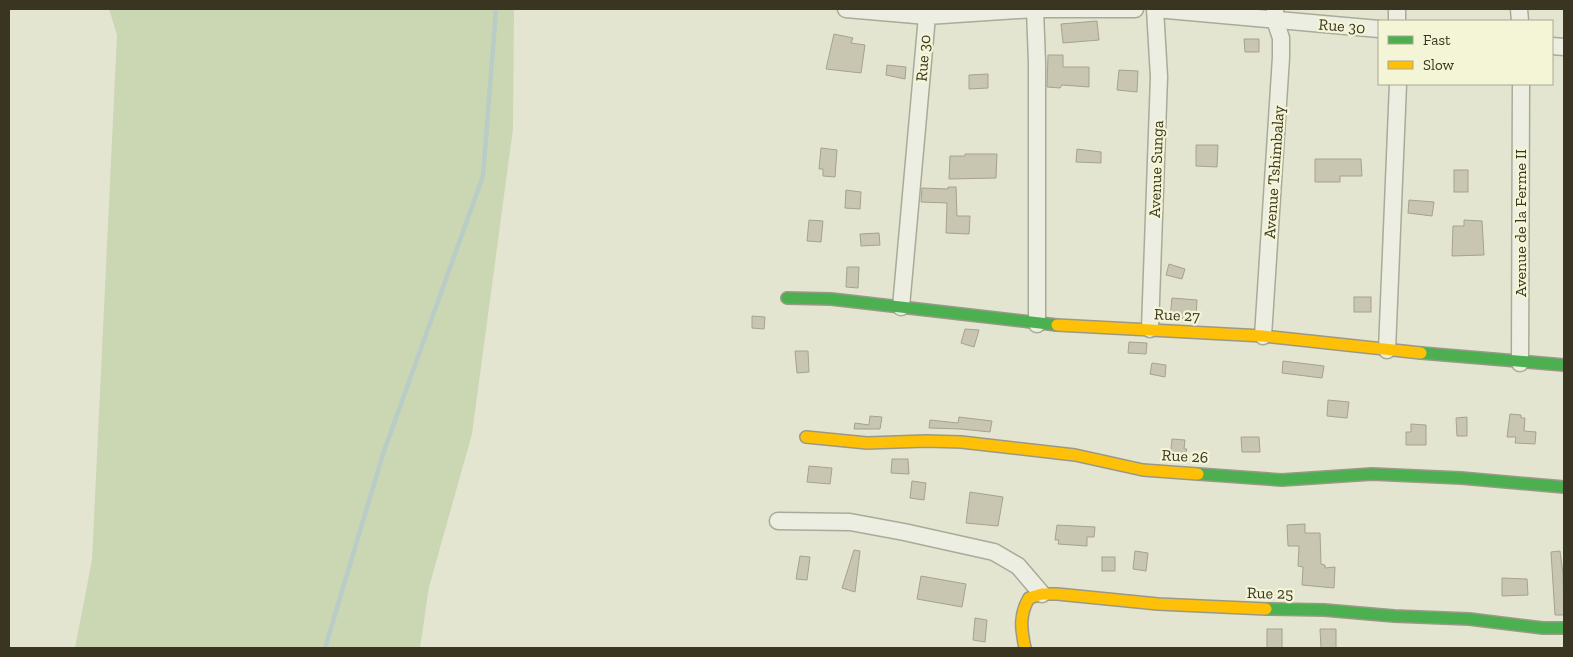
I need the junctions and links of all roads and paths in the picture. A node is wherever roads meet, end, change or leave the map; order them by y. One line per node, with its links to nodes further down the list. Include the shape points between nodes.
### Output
1 (846, 9): 5 (street)
2 (1035, 9): 3 (street, Rue 30); 5 (street, Rue 30); 12 (street)
3 (1135, 9)
4 (1155, 9): 6 (street, Rue 30); 13 (street, Avenue Sunga, via 1159,76)
5 (927, 12): 11 (street, Rue 30)
6 (1275, 14): 7 (street, Rue 30); 14 (street, Avenue Tshimbalay, via 1281,38 1281,57)
7 (1378, 29)
8 (1398, 85): 15 (street)
9 (1521, 85): 16 (street, Avenue de la Ferme II)
10 (788, 298): 11 (street, Rue 27)
11 (901, 307): 12 (street, Rue 27)
12 (1037, 324): 13 (street, Rue 27)
13 (1150, 330): 14 (street, Rue 27)
14 (1263, 336): 15 (street, Rue 27)
15 (1387, 350): 16 (street, Rue 27)
16 (1520, 363): 17 (street, Rue 27)
17 (1564, 365)
18 (806, 437): 19 (street, Rue 26, via 866,443 961,442 1075,456 1143,470 1282,480 1372,474)
19 (1564, 487)
20 (778, 521): 21 (street, via 850,522 994,552 1018,566)
21 (1042, 594): 22 (street, Rue 25, via 1158,604 1469,619); 23 (street, via 1029,598 1022,608 1020,622)
22 (1564, 628)
23 (1025, 648)

